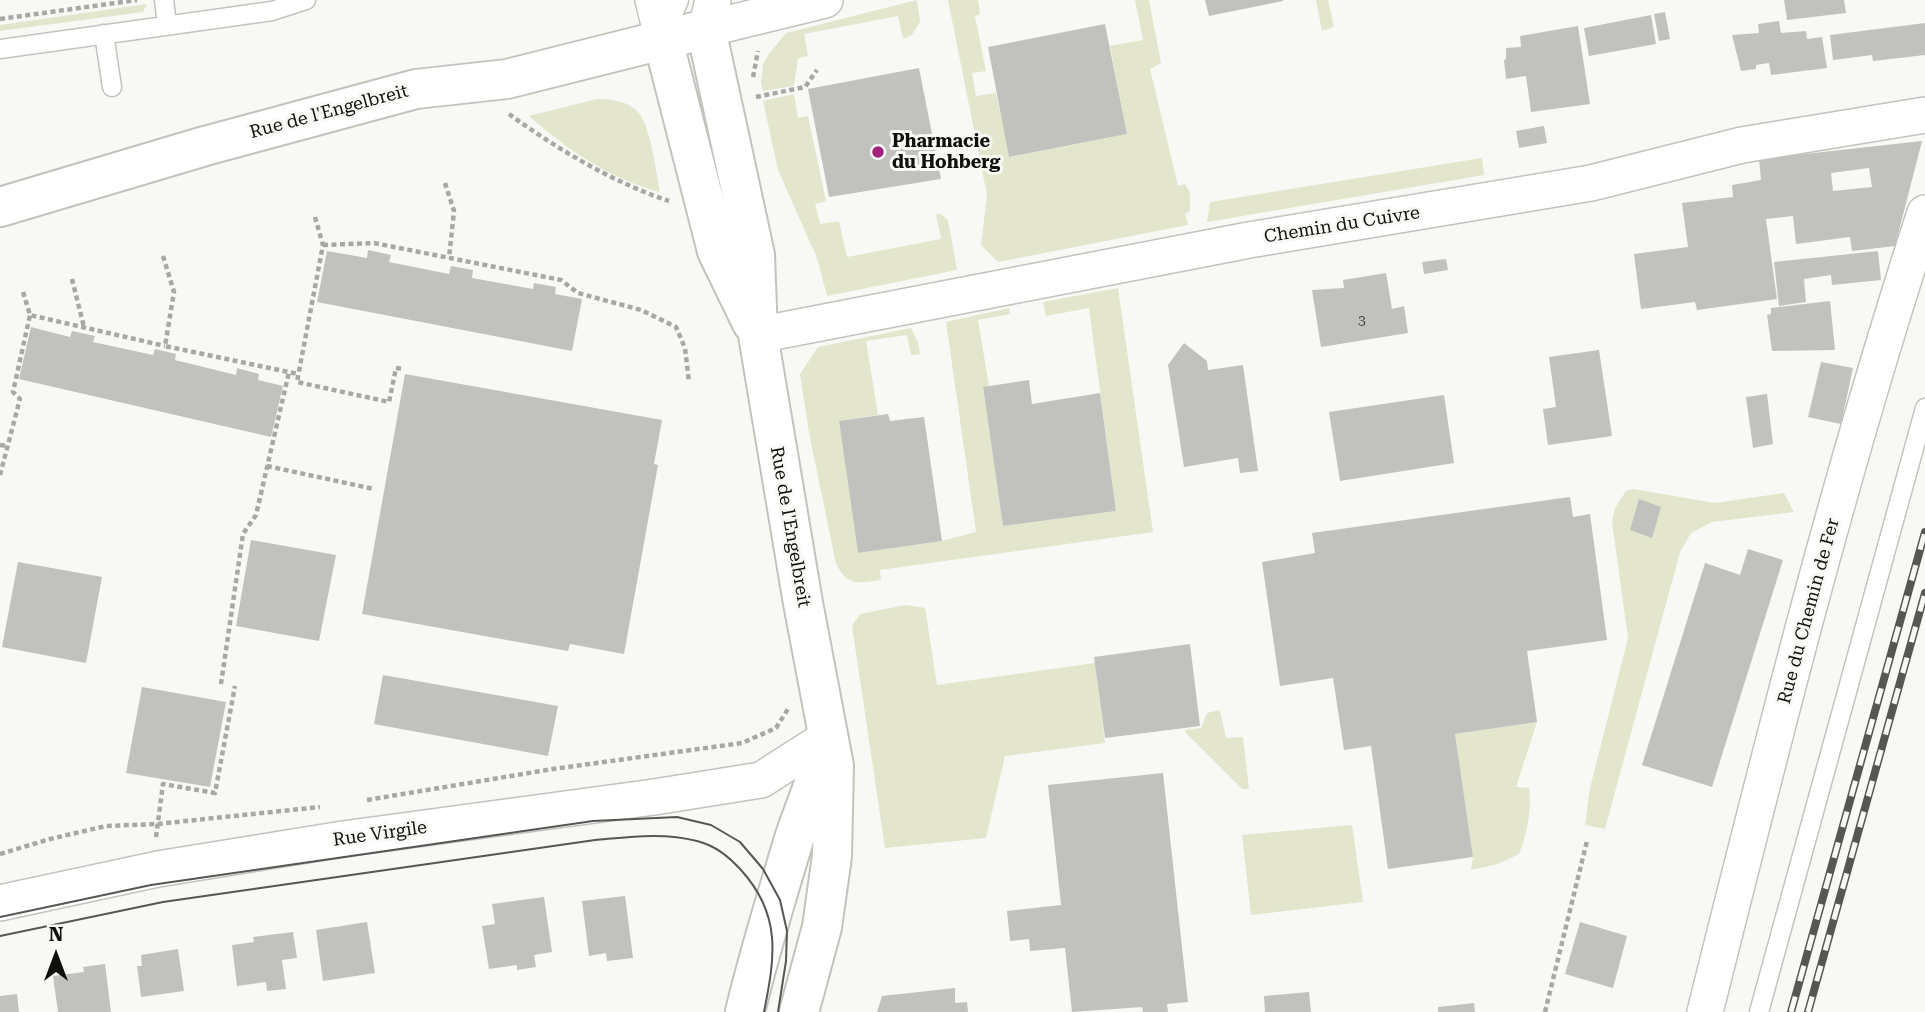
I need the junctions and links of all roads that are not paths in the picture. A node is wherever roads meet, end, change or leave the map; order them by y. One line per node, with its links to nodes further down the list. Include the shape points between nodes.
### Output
1 (164, 0): 7 (lane)
2 (306, 0): 7 (lane, via 272,11)
3 (653, 0): 9 (street)
4 (679, 0): 9 (lane)
5 (825, 0): 6 (street)
6 (705, 10): 9 (street, Rue de l'Engelbreit); 15 (street, Rue de l'Engelbreit, via 755,255)
7 (167, 25): 8 (lane)
8 (104, 34): 10 (lane); 11 (lane)
9 (663, 40): 13 (street, Rue de l'Engelbreit, via 507,79 416,89); 15 (street, Rue de l'Engelbreit, via 717,251)
10 (0, 49)
11 (112, 87)
12 (1925, 115): 15 (street, Chemin du Cuivre, via 1742,145 1591,183 1212,247)
13 (0, 207)
14 (1925, 213): 23 (street, Rue du Chemin de Fer, via 1849,461)
15 (758, 335): 17 (street, Rue de l'Engelbreit)
16 (1925, 408): 24 (lane)
17 (814, 720): 18 (street, Rue Virgile); 19 (street, Rue de l'Engelbreit, via 834,766)
18 (761, 780): 19 (street, Rue Virgile, via 798,781); 20 (street, Rue Virgile, via 343,839 158,869)
19 (824, 792): 21 (street, Rue de l'Engelbreit, via 796,835); 22 (street, Rue de l'Engelbreit, via 832,856 822,927)
20 (0, 903)
21 (745, 1012)
22 (799, 1012)
23 (1705, 1012)
24 (1759, 1012)

